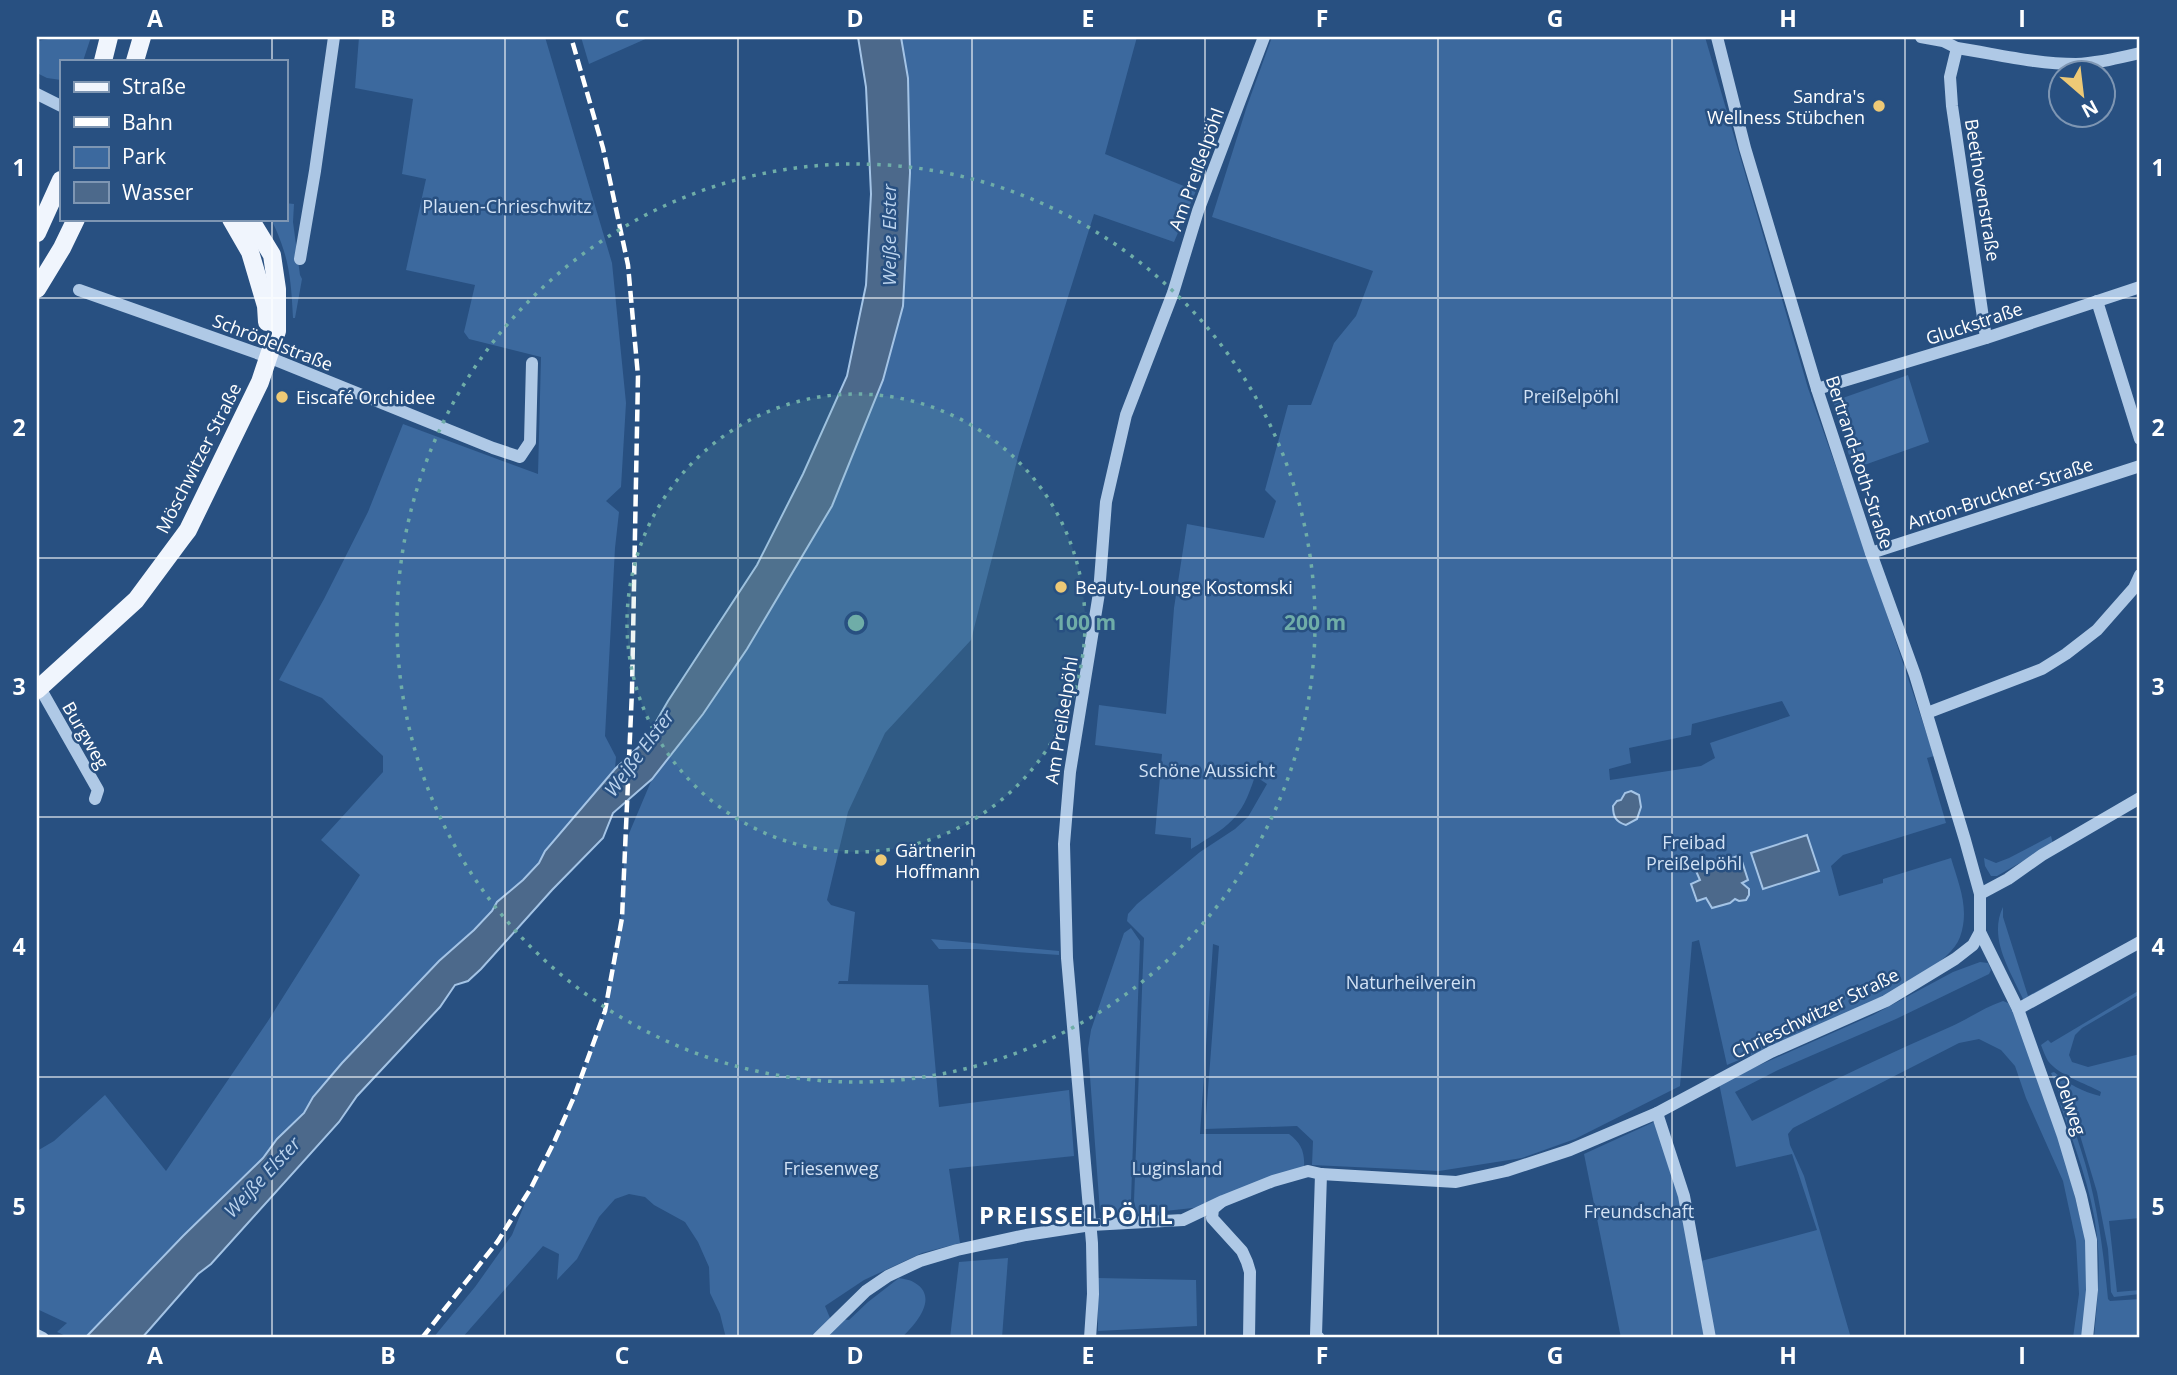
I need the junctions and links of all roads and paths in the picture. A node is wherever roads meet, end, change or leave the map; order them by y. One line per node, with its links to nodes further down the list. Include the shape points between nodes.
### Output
1 (109, 37): 9 (main road)
2 (142, 37): 10 (main road)
3 (334, 37): 18 (street)
4 (1264, 37): 42 (street, Am Preißelpöhl, via 1126,415 1106,502 1099,593 1070,772 1064,844 1066,958)
5 (1717, 37): 26 (street, Bertrand-Roth-Straße)
6 (1921, 37): 7 (street)
7 (1957, 48): 8 (street, via 2079,64); 23 (street, Beethovenstraße, via 1950,77 1952,106)
8 (2140, 53)
9 (103, 60)
10 (135, 60)
11 (37, 94): 12 (street)
12 (60, 106)
13 (60, 182): 17 (main road)
14 (76, 220): 20 (main road)
15 (232, 220): 24 (main road, Möschwitzer Straße, via 250,252 266,306)
16 (251, 220): 24 (main road, Möschwitzer Straße, via 272,255 277,289 277,331)
17 (37, 233)
18 (300, 259)
19 (2140, 287): 22 (street, Gluckstraße)
20 (37, 289)
21 (79, 290): 24 (street, Schrödelstraße)
22 (2097, 301): 23 (street, Gluckstraße); 27 (street)
23 (1986, 338): 26 (street, Gluckstraße)
24 (268, 357): 25 (street, Schrödelstraße, via 520,457 530,442); 31 (main road, Möschwitzer Straße, via 188,530 136,600)
25 (532, 363)
26 (1817, 389): 29 (street, Bertrand-Roth-Straße)
27 (2140, 439)
28 (2140, 466): 29 (street, Anton-Bruckner-Straße)
29 (1871, 553): 32 (street, Bertrand-Roth-Straße)
30 (2140, 575): 32 (street, via 2097,630 2066,654 2042,669)
31 (38, 689): 34 (street, Burgweg, via 98,790)
32 (1927, 713): 35 (street, Bertrand-Roth-Straße)
33 (2140, 798): 35 (street)
34 (95, 799)
35 (1980, 894): 36 (street, Oelweg)
36 (1980, 932): 38 (street, Oelweg); 39 (street, Chrieschwitzer Straße, via 1973,945 1955,959 1886,1000 1771,1052)
37 (2140, 942): 38 (street)
38 (2018, 1009): 50 (street, Oelweg, via 2063,1136 2091,1240)
39 (1657, 1113): 40 (street, Chrieschwitzer Straße, via 1570,1150 1456,1182); 49 (street, via 1684,1196)
40 (1321, 1174): 41 (street, Chrieschwitzer Straße, via 1308,1171); 48 (street)
41 (1223, 1200): 42 (street, Chrieschwitzer Straße, via 1183,1220); 47 (street, via 1213,1209 1212,1219 1247,1262)
42 (1091, 1225): 45 (street, Chrieschwitzer Straße, via 1026,1235 919,1261 866,1291); 46 (street, Am Preißelpöhl)
43 (37, 1335): 44 (street)
44 (43, 1338)
45 (818, 1338)
46 (1090, 1338)
47 (1249, 1338)
48 (1319, 1338)
49 (1710, 1338)
50 (2087, 1338)

